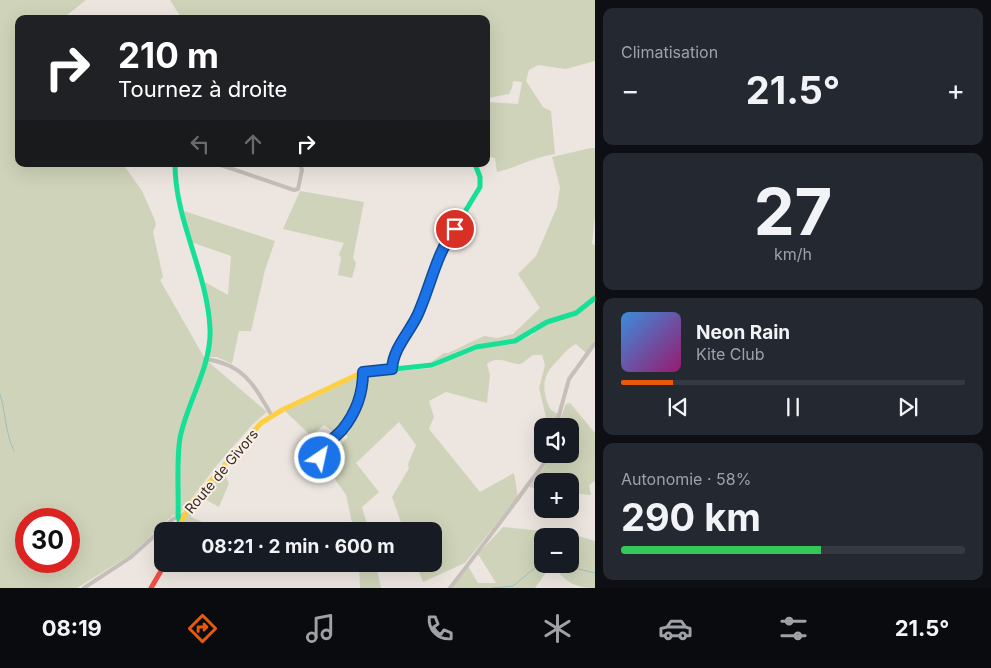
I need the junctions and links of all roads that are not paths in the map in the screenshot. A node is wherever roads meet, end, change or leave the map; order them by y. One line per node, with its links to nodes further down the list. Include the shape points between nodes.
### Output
1 (175, 167): 7 (street, via 180,212 209,316)
2 (227, 167): 3 (street, via 294,190 300,184)
3 (300, 167)
4 (476, 167): 8 (street, via 480,187 442,251 418,314 395,353)
5 (595, 298): 8 (street, Route de Givors, via 576,313 548,322 515,341 483,345 436,364)
6 (595, 343): 11 (street, via 569,380)
7 (205, 359): 10 (street, via 220,361 245,375 260,392); 15 (street, via 180,439)
8 (392, 369): 9 (street, Route de Givors)
9 (363, 372): 10 (street, Route de Givors); 13 (street, via 362,393 356,409 322,452 320,460)
10 (272, 416): 14 (street, Route de Givors, via 250,434)
11 (558, 418)
12 (544, 463): 21 (street)
13 (326, 468)
14 (184, 514): 15 (street); 17 (street, Route de Givors)
15 (178, 515): 16 (street); 19 (street, via 131,557)
16 (180, 522)
17 (181, 522)
18 (160, 572): 20 (street)
19 (84, 588)
20 (151, 588)
21 (450, 588)

